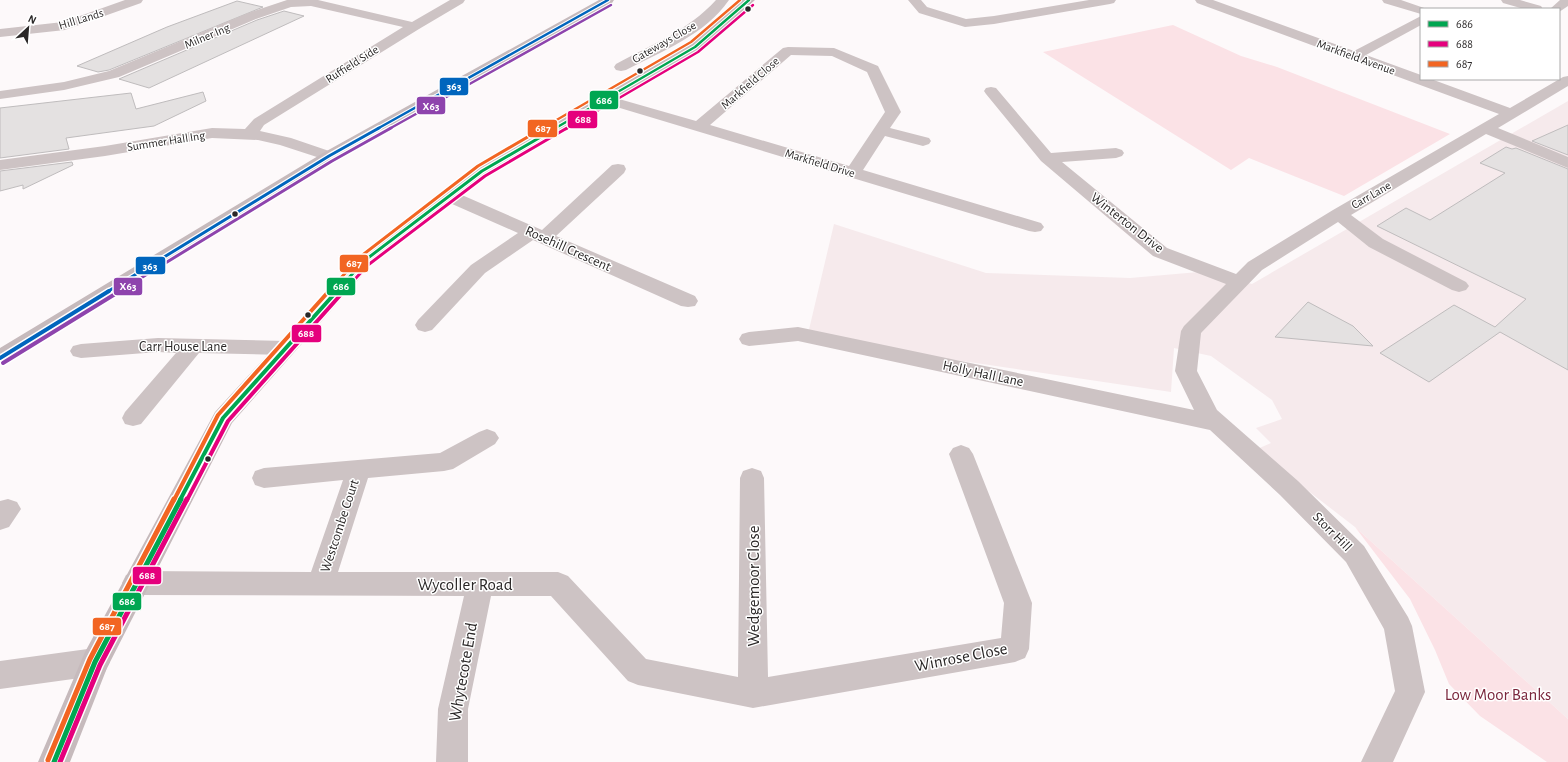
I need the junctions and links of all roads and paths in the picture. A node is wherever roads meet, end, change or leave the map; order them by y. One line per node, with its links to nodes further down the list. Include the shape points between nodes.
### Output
1 (137, 0): 18 (street, Hill Lands, via 65,26)
2 (459, 0): 17 (street, Ruffield Side)
3 (608, 0): 34 (main road)
4 (723, 0): 20 (street, Gateways Close, via 716,9 687,31)
5 (749, 0): 26 (main road, via 695,47)
6 (914, 0): 7 (street, via 923,10 965,23)
7 (1110, 0)
8 (1201, 0): 19 (street, Markfield Avenue)
9 (1388, 0): 15 (street)
10 (1507, 0): 13 (street)
11 (1568, 0): 14 (street)
12 (298, 1): 17 (street, Milner Ing); 25 (street, Milner Ing, via 280,5 114,74 64,86)
13 (1534, 8)
14 (1557, 8)
15 (1420, 10)
16 (1420, 21): 19 (street)
17 (414, 26): 31 (street, Ruffield Side, via 259,122)
18 (0, 33)
19 (1355, 56): 21 (street, Markfield Avenue)
20 (620, 67)
21 (1420, 80)
22 (1421, 80): 27 (street, Markfield Avenue)
23 (1568, 80): 27 (street, Carr Lane)
24 (991, 91): 35 (street, Winterton Drive)
25 (0, 95)
26 (605, 99): 28 (street, Markfield Drive); 40 (main road, via 482,171)
27 (1511, 113): 29 (street, Carr Lane)
28 (699, 127): 30 (street, Markfield Close, via 788,51 795,51 834,52 873,69 893,112); 39 (street, Markfield Drive)
29 (1485, 128): 36 (street); 41 (street, Carr Lane)
30 (880, 130): 32 (street); 39 (street, Markfield Close)
31 (249, 134): 34 (street, Summer Hall Ing, via 283,140); 37 (street, Summer Hall Ing, via 212,133)
32 (923, 141)
33 (1116, 153): 35 (street)
34 (329, 156): 53 (main road)
35 (1047, 158): 44 (street, Winterton Drive, via 1160,252)
36 (1568, 163)
37 (0, 165)
38 (618, 169): 43 (street)
39 (853, 173): 42 (street, Markfield Drive)
40 (449, 196): 43 (street, Rosehill Crescent); 51 (main road, via 364,261)
41 (1339, 214): 44 (street, Carr Lane, via 1255,266); 45 (street, via 1376,243)
42 (1035, 228)
43 (538, 235): 46 (street, Rosehill Crescent); 47 (street, via 478,269)
44 (1238, 282): 48 (street, Carr Lane)
45 (1459, 286)
46 (688, 301)
47 (425, 325)
48 (1191, 331): 55 (street, Storr Hill, via 1186,371 1208,415)
49 (749, 339): 55 (street, Holly Hall Lane, via 798,334)
50 (193, 346): 51 (street, Carr House Lane); 52 (street, Carr House Lane, via 158,345); 54 (street)
51 (286, 348): 61 (main road, via 223,418)
52 (81, 351)
53 (0, 358)
54 (133, 418)
55 (1217, 423): 69 (street, Storr Hill, via 1289,488 1355,554 1398,626 1410,692)
56 (487, 438): 58 (street, Westcombe Court, via 444,462)
57 (961, 454): 66 (street, Winrose Close, via 1018,603 1015,649)
58 (359, 469): 59 (street, Westcombe Court); 62 (street, Westcombe Court)
59 (264, 478)
60 (752, 478): 66 (street, Wedgemoor Close)
61 (136, 583): 62 (street, Wycoller Road); 64 (main road)
62 (321, 583): 63 (street, Wycoller Road)
63 (480, 584): 66 (street, Wycoller Road, via 558,584 638,671); 68 (street, Whytecote End, via 453,709)
64 (95, 662): 65 (street); 67 (main road)
65 (0, 675)
66 (753, 694)
67 (54, 762)
68 (452, 762)
69 (1377, 762)

